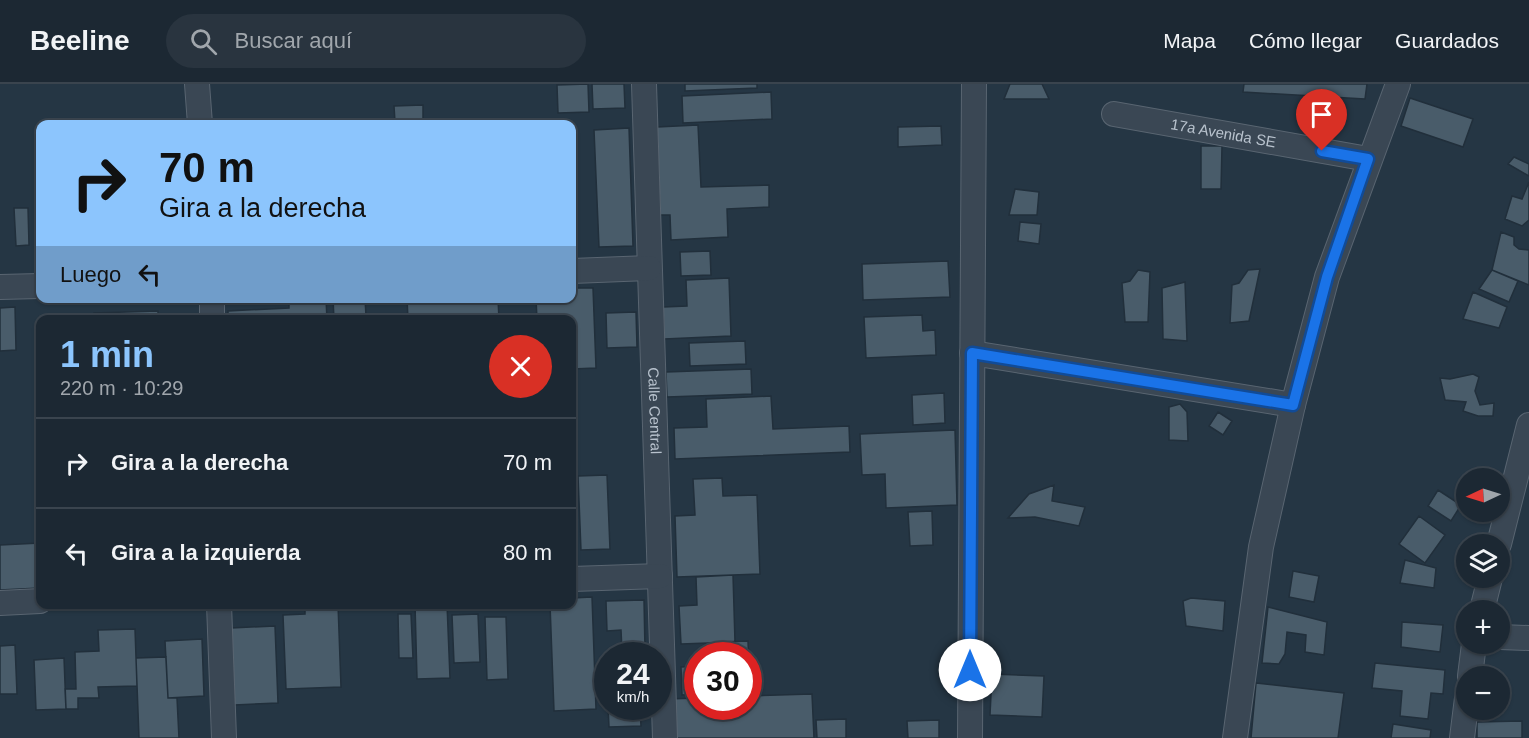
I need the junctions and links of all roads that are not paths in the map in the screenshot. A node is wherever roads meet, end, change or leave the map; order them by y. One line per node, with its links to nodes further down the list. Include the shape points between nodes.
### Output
1 (197, 84): 6 (street)
2 (644, 84): 8 (street, Calle Central)
3 (974, 84): 12 (street)
4 (1398, 84): 7 (street)
5 (1114, 114): 7 (street, 17a Avenida SE)
6 (200, 120)
7 (1368, 159): 13 (street, via 1327,277)
8 (649, 268): 9 (street); 16 (street, Calle Central)
9 (576, 271)
10 (36, 286): 11 (street)
11 (0, 287)
12 (972, 353): 13 (street); 26 (street)
13 (1293, 405): 27 (street, via 1261,547)
14 (1529, 425): 15 (street)
15 (1501, 534)
16 (660, 576): 17 (street); 25 (street, Calle Central)
17 (576, 579)
18 (36, 601): 19 (street)
19 (0, 603)
20 (219, 609): 24 (street)
21 (1510, 637): 22 (street)
22 (1529, 638)
23 (1464, 720): 28 (street)
24 (224, 738)
25 (665, 738)
26 (970, 738)
27 (1235, 738)
28 (1462, 738)

